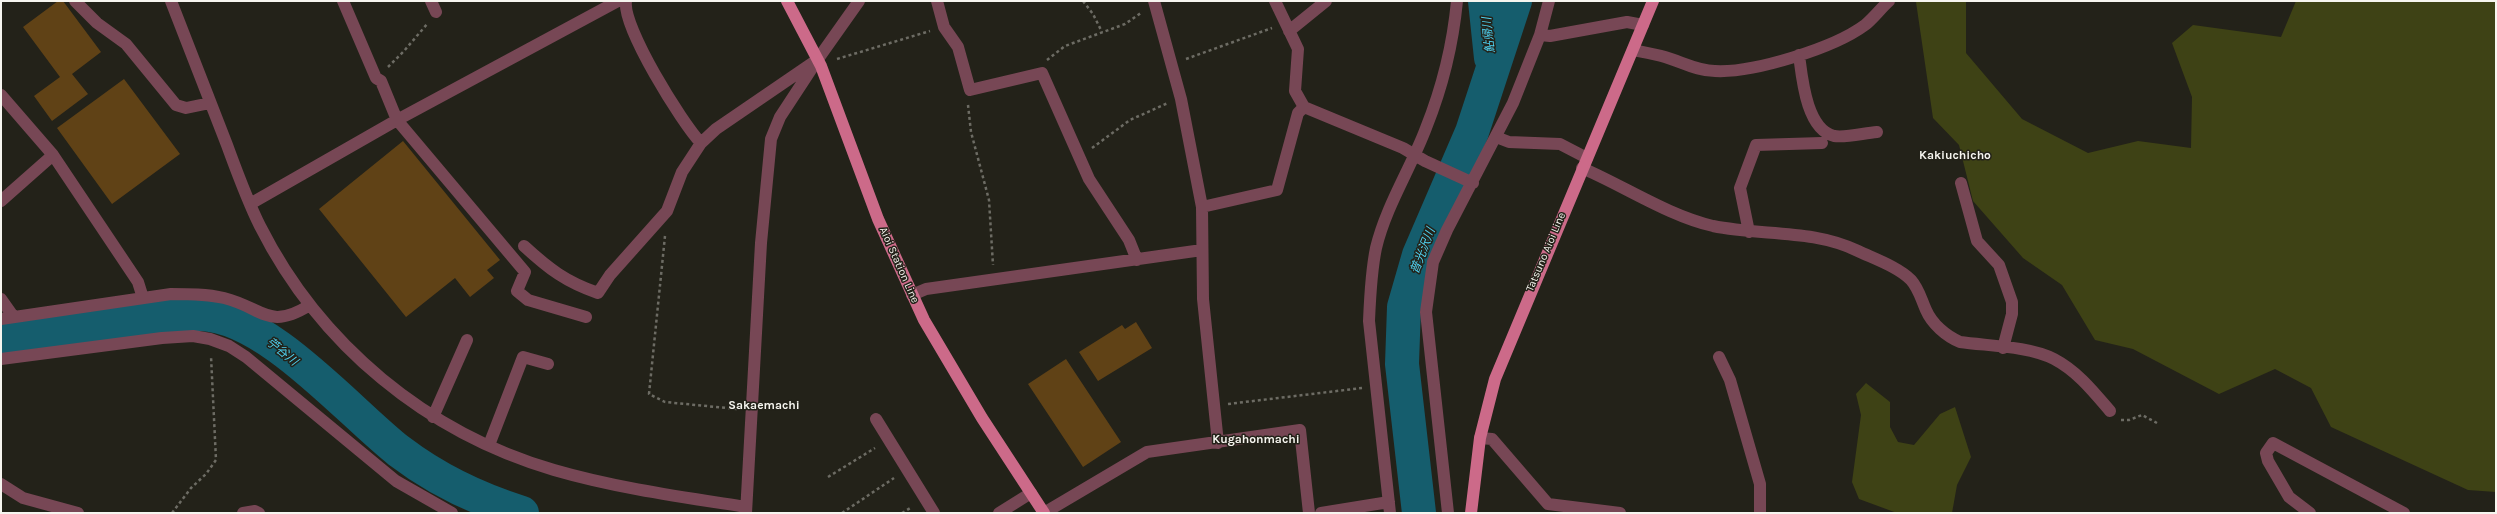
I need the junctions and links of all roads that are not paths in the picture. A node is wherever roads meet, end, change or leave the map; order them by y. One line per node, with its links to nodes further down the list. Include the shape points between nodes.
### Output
1 (75, 1): 25 (street, via 97,23 126,44 176,105 186,108)
2 (171, 1): 25 (street)
3 (343, 1): 27 (street)
4 (431, 1): 17 (street)
5 (618, 1): 27 (street)
6 (626, 1): 30 (street, via 625,15 633,32 678,113)
7 (787, 1): 23 (main road, Aioi Station Line)
8 (859, 1): 23 (street)
9 (938, 1): 43 (street, via 944,26 958,47 970,90 1042,73 1078,158 1128,240)
10 (1274, 1): 19 (street)
11 (1326, 1): 19 (street)
12 (1457, 1): 32 (street, via 1448,55 1427,127)
13 (1549, 1): 20 (street)
14 (1653, 1): 18 (main road, Tatsuno Aioi Line)
15 (1889, 1): 22 (street, via 1867,24 1852,33)
16 (1150, 5): 39 (street, via 1173,63)
17 (436, 12)
18 (1643, 25): 20 (street, via 1627,22); 21 (main road, Tatsuno Aioi Line)
19 (1287, 27): 26 (street, via 1298,49 1295,91)
20 (1540, 36): 29 (street)
21 (1632, 50): 22 (street, via 1664,56 1694,68 1715,71 1762,65); 34 (main road, Tatsuno Aioi Line)
22 (1799, 55): 28 (street, via 1804,92 1810,109 1825,131 1834,136)
23 (819, 62): 30 (street, via 716,129); 44 (main road, Aioi Station Line, via 878,219); 64 (street, via 780,116 771,139 761,243)
24 (1, 96): 33 (street)
25 (210, 103): 38 (street)
26 (1304, 107): 32 (street); 39 (street, via 1298,114 1277,190)
27 (397, 120): 38 (street); 49 (street, via 525,272 517,291 528,300)
28 (1876, 132)
29 (1496, 138): 34 (street, via 1508,142 1560,144); 35 (street)
30 (701, 143): 41 (street, via 682,172 667,211 610,275 598,293 574,285 551,270)
31 (1822, 143): 40 (street, via 1756,145 1740,188)
32 (1415, 154): 35 (street); 63 (street, via 1386,218 1376,248 1368,321)
33 (53, 155): 37 (street); 45 (street, via 138,282)
34 (1585, 163): 40 (street, via 1689,219); 58 (main road, Tatsuno Aioi Line, via 1495,379)
35 (1469, 181): 74 (street, via 1433,262 1426,312)
36 (1961, 183): 51 (street, via 1977,241 1999,265 2012,302 2012,314)
37 (1, 201)
38 (250, 204): 47 (street, via 272,248)
39 (1202, 207): 42 (street)
40 (1749, 232): 51 (street, via 1815,236 1833,240 1912,281 1919,290 1931,320 1949,337 1960,342)
41 (524, 246)
42 (1202, 250): 43 (street); 59 (street, via 1203,299)
43 (1137, 260): 44 (street, via 926,289)
44 (912, 295): 62 (main road, Aioi Station Line, via 948,361)
45 (144, 298): 47 (street, via 171,294 225,298 278,319 293,315); 48 (street)
46 (1, 299): 48 (street)
47 (310, 305): 56 (street, via 361,362 408,401)
48 (7, 317)
49 (586, 317)
50 (467, 340): 56 (street)
51 (2003, 348): 55 (street, via 2035,352 2053,358 2086,383)
52 (1719, 357): 77 (street, via 1730,380 1760,484)
53 (1, 359): 68 (street, via 162,338 193,336 210,339 246,357 396,481)
54 (548, 364): 60 (street, via 523,357)
55 (2110, 411)
56 (433, 417): 60 (street)
57 (876, 419): 69 (street)
58 (1480, 438): 75 (main road, Tatsuno Aioi Line); 76 (street, via 1492,439 1548,504)
59 (1218, 444): 71 (street, via 1147,452); 72 (street, via 1300,430)
60 (489, 445): 64 (street, via 507,454 584,478)
61 (1, 484): 65 (street, via 23,498)
62 (1031, 493): 70 (street); 71 (main road, Aioi Station Line)
63 (1389, 508): 73 (street)
64 (746, 510)
65 (78, 513)
66 (243, 513): 67 (street)
67 (258, 513)
68 (452, 513)
69 (934, 513)
70 (999, 513)
71 (1044, 513)
72 (1309, 513)
73 (1321, 513)
74 (1448, 513)
75 (1471, 513)
76 (1620, 513)
77 (1760, 513)
78 (2310, 513): 79 (street, via 2289,497 2268,461 2266,453 2272,443)
79 (2404, 513)

